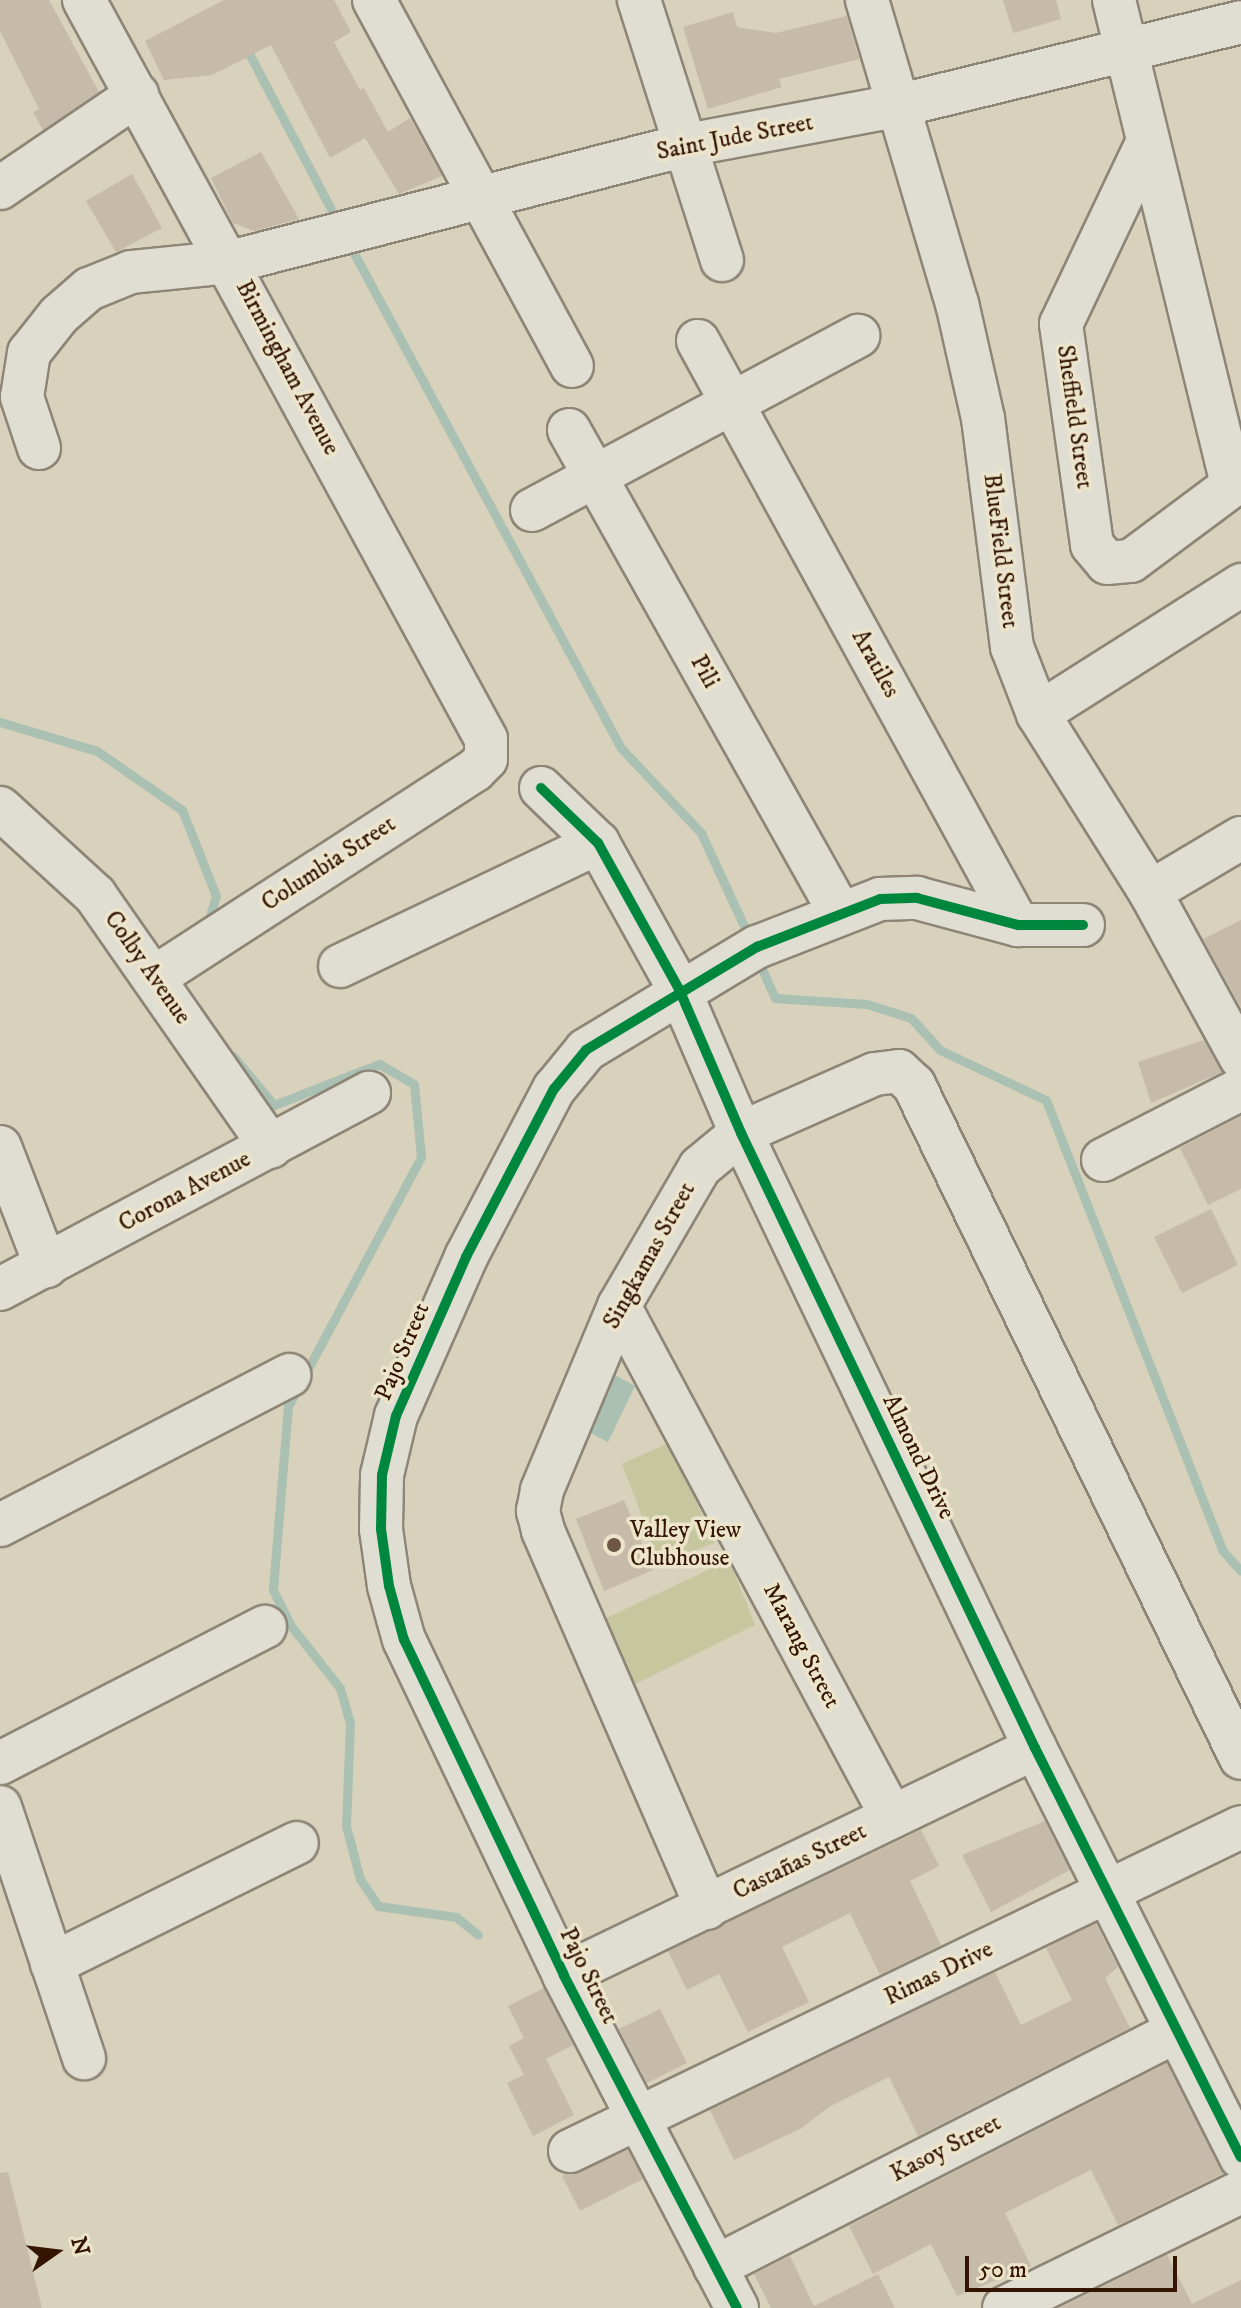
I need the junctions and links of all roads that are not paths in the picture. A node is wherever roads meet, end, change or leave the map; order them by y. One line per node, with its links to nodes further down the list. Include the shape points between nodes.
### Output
1 (84, 0): 8 (street, Birmingham Avenue)
2 (374, 0): 13 (street)
3 (639, 0): 11 (street)
4 (867, 0): 9 (street, BlueField Street)
5 (1114, 0): 7 (street)
6 (1241, 22): 7 (street, Saint Jude Street)
7 (1126, 49): 9 (street, Saint Jude Street); 10 (street)
8 (137, 95): 12 (street); 15 (street, Birmingham Avenue)
9 (901, 105): 11 (street, Saint Jude Street); 26 (street, BlueField Street, via 983,418 1012,647)
10 (1148, 141): 23 (street); 23 (street, Sheffield Street, via 1061,324 1092,545 1107,563 1131,561)
11 (687, 145): 13 (street, Saint Jude Street); 14 (street)
12 (0, 188)
13 (478, 197): 15 (street, Saint Jude Street); 18 (street)
14 (722, 260)
15 (230, 262): 21 (street, Saint Jude Street, via 131,272 89,289 59,315 29,353 22,397); 27 (street, Birmingham Avenue)
16 (858, 336): 19 (street)
17 (698, 341): 19 (street, Aratiles)
18 (572, 366)
19 (732, 403): 22 (street); 34 (street, Aratiles)
20 (569, 430): 22 (street, Pili)
21 (39, 448)
22 (594, 477): 24 (street); 33 (street, Pili)
23 (1237, 482)
24 (532, 510)
25 (1241, 585): 26 (street)
26 (1038, 714): 32 (street, BlueField Street)
27 (486, 739): 37 (street, Columbia Street, via 486,759 475,770)
28 (541, 788): 31 (street, Almond Drive)
29 (0, 808): 37 (street, Colby Avenue, via 95,895)
30 (1241, 838): 32 (street)
31 (598, 843): 36 (street); 38 (street, Almond Drive)
32 (1150, 892): 39 (street, BlueField Street)
33 (840, 913): 34 (street, Pajo Street, via 880,899 917,898); 38 (street, Pajo Street, via 757,947)
34 (1018, 925): 35 (street, Pajo Street)
35 (1083, 925)
36 (340, 966)
37 (154, 978): 44 (street, Colby Avenue)
38 (679, 989): 42 (street, Almond Drive); 62 (street, Pajo Street, via 586,1050 554,1089 466,1257 396,1416 382,1475 387,1572 404,1640)
39 (1241, 1058)
40 (1241, 1089): 45 (street)
41 (369, 1093): 44 (street, Corona Avenue)
42 (741, 1133): 48 (street, Singkamas Street, via 700,1167); 52 (street, Almond Drive); 53 (street, Singkamas Street, via 875,1074 899,1071 914,1085)
43 (0, 1147): 46 (street)
44 (271, 1147): 46 (street, Corona Avenue)
45 (1103, 1160)
46 (46, 1266): 47 (street, Corona Avenue)
47 (0, 1289)
48 (619, 1306): 56 (street, Marang Street); 60 (street, Singkamas Street, via 538,1511)
49 (289, 1375): 50 (street)
50 (0, 1525)
51 (265, 1627): 54 (street)
52 (1035, 1748): 56 (street, Castañas Street); 59 (street, Almond Drive)
53 (1241, 1758)
54 (0, 1763)
55 (0, 1807): 61 (street)
56 (892, 1817): 60 (street, Castañas Street)
57 (1241, 1827): 59 (street, Rimas Drive)
58 (297, 1843): 61 (street)
59 (1107, 1892): 63 (street, Almond Drive); 65 (street, Rimas Drive)
60 (707, 1908): 62 (street, Castañas Street)
61 (52, 1964): 64 (street)
62 (564, 1975): 65 (street, Pajo Street)
63 (1177, 2031): 67 (street, Almond Drive); 69 (street, Kasoy Street)
64 (84, 2058)
65 (637, 2120): 66 (street, Rimas Drive); 69 (street, Pajo Street)
66 (570, 2151)
67 (1241, 2157)
68 (1241, 2192): 71 (street)
69 (715, 2267): 70 (street, Pajo Street)
70 (737, 2308)
71 (1004, 2308)

